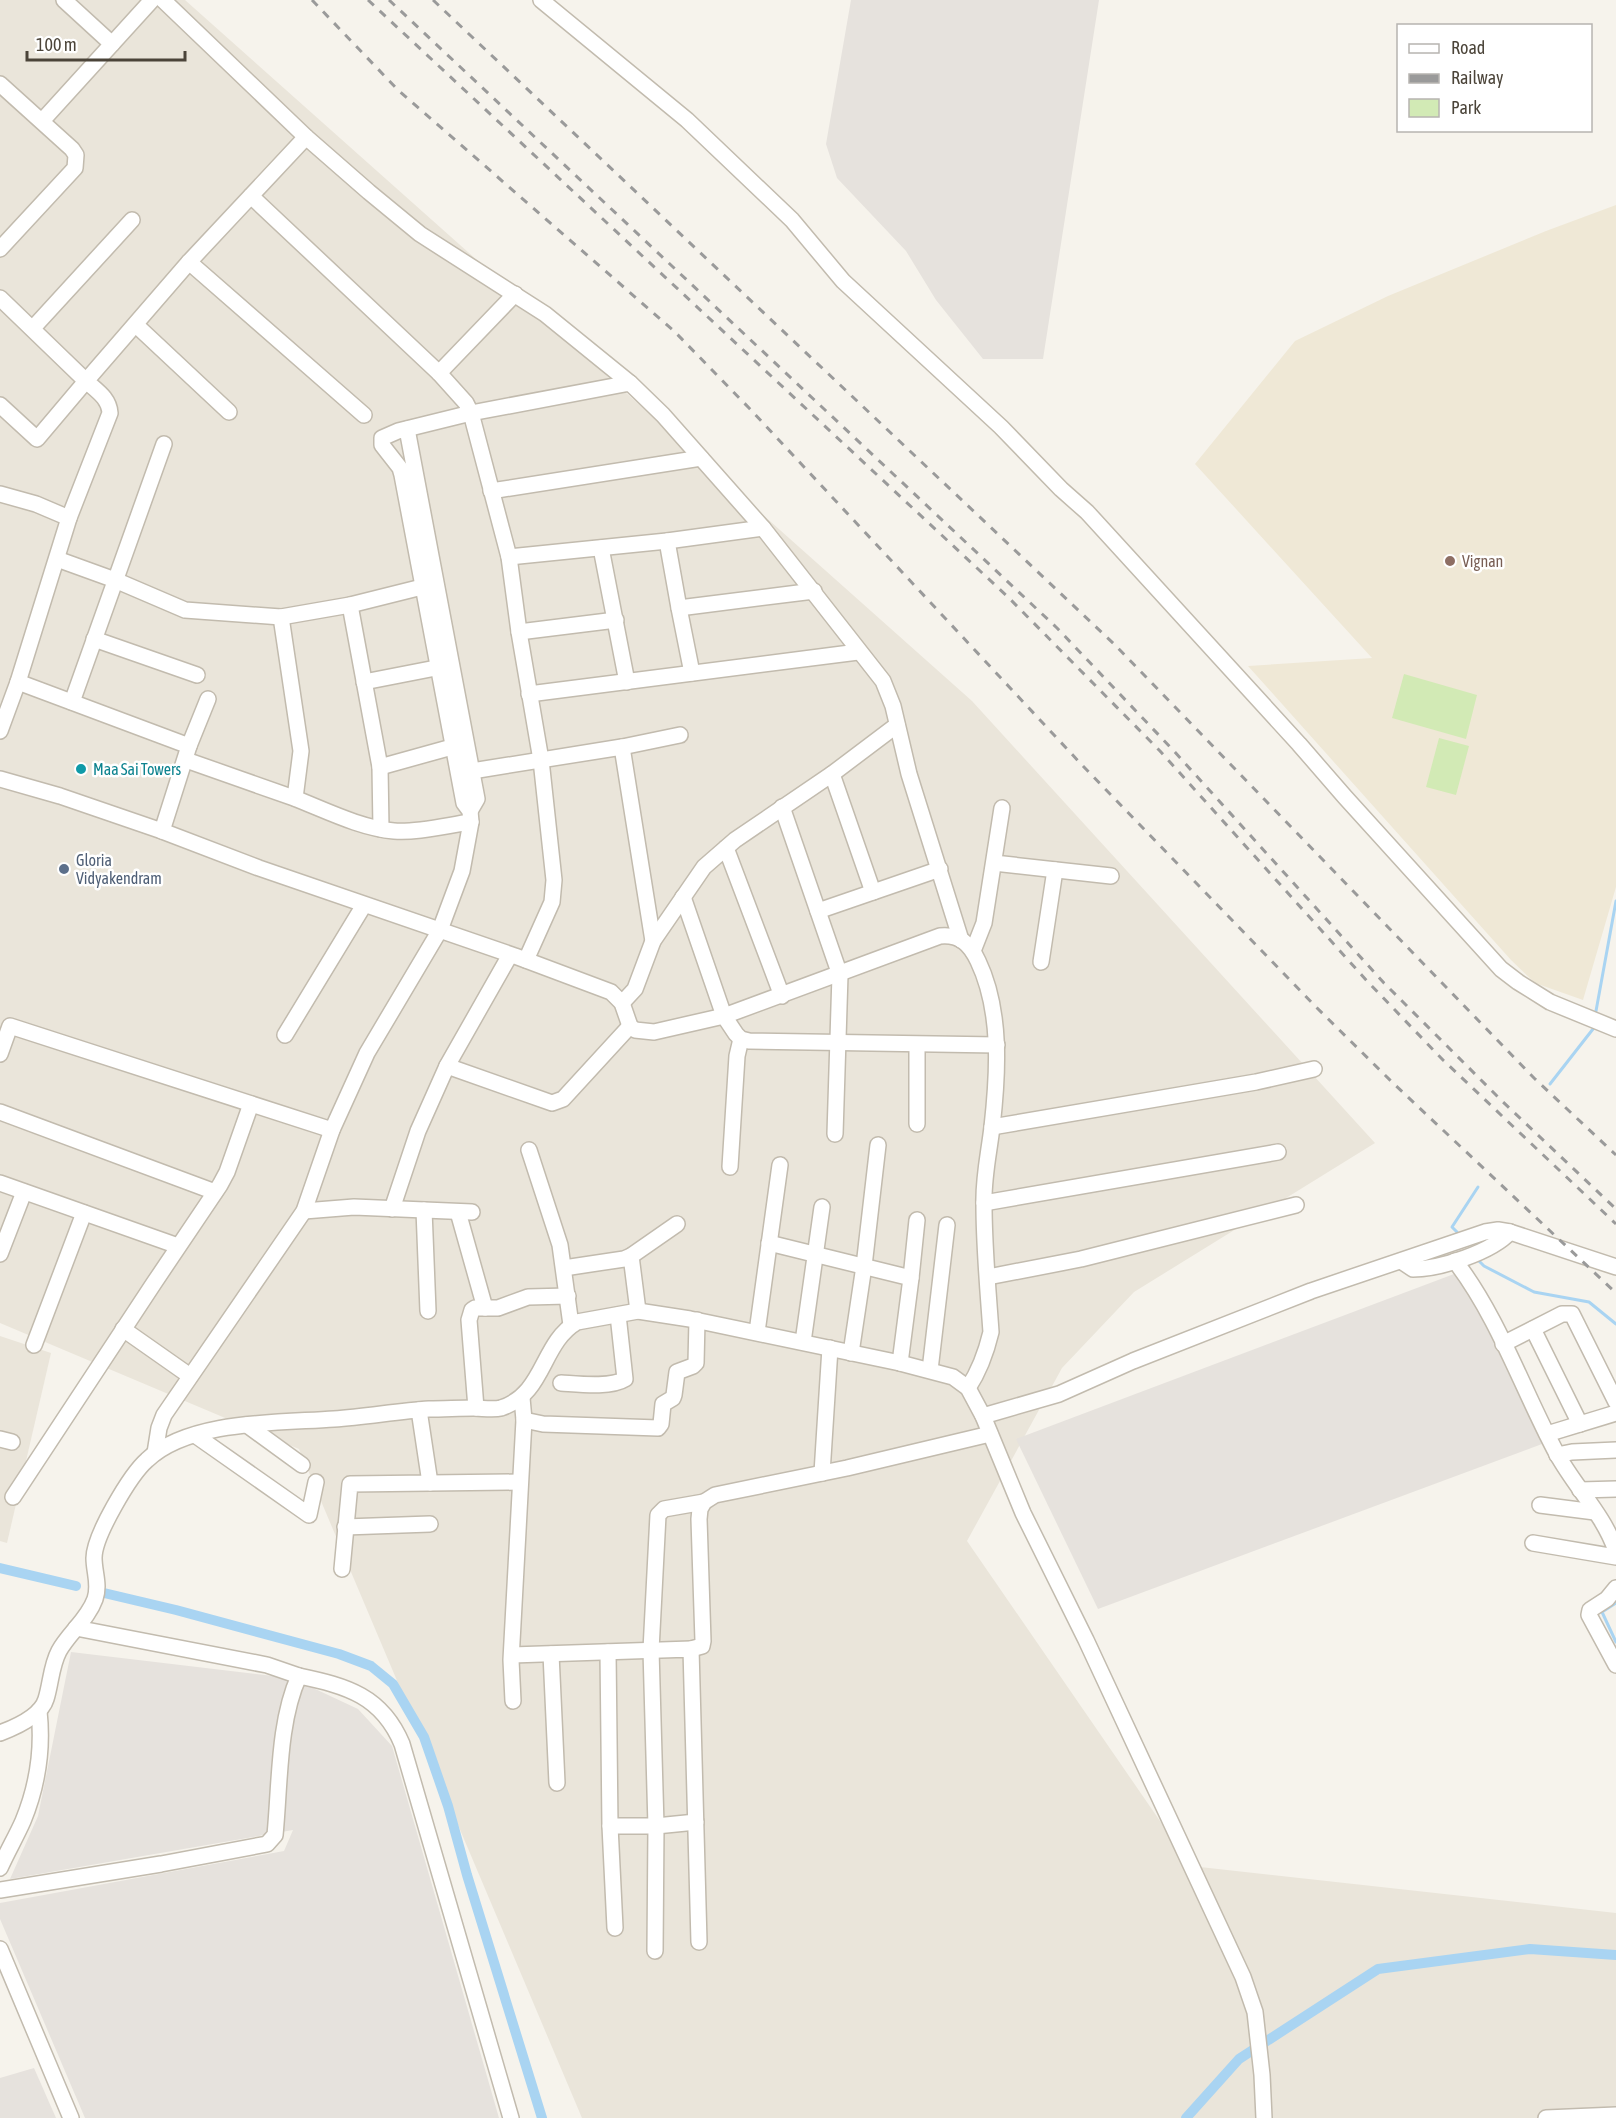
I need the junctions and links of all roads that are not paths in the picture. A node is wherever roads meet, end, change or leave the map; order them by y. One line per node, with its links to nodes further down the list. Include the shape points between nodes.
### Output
1 (64, 0): 5 (street)
2 (152, 0): 5 (street)
3 (163, 0): 8 (street)
4 (541, 0): 93 (street, via 687,120 792,220 843,281 1087,512 1501,969 1550,1002)
5 (112, 44): 7 (street)
6 (0, 84): 7 (street)
7 (42, 121): 11 (street, via 72,149 76,155 75,168)
8 (306, 137): 9 (street); 13 (street, via 420,234)
9 (250, 196): 12 (street); 17 (street)
10 (132, 220): 16 (street)
11 (0, 249)
12 (189, 262): 15 (street); 23 (street)
13 (515, 294): 17 (street); 19 (street)
14 (0, 298): 16 (street)
15 (136, 325): 18 (street); 21 (street)
16 (33, 328): 18 (street)
17 (439, 373): 22 (street)
18 (86, 381): 20 (street, via 37,439); 29 (street, via 107,400 110,413)
19 (630, 383): 22 (street); 26 (street)
20 (0, 405)
21 (229, 412)
22 (471, 413): 24 (street); 27 (street)
23 (364, 415)
24 (407, 429): 36 (street, via 382,438 382,445 402,475); 45 (street)
25 (164, 444): 35 (street)
26 (701, 458): 27 (street); 30 (street)
27 (491, 491): 33 (street)
28 (0, 494): 29 (street)
29 (69, 518): 34 (street)
30 (763, 528): 31 (street); 37 (street)
31 (667, 541): 32 (street); 39 (street)
32 (601, 548): 33 (street); 41 (street)
33 (509, 557): 42 (street)
34 (57, 559): 35 (street); 48 (street)
35 (115, 580): 40 (street, via 184,610); 43 (street)
36 (422, 587): 38 (street); 45 (street)
37 (814, 591): 39 (street); 44 (street)
38 (350, 605): 40 (street); 49 (street)
39 (679, 608): 46 (street)
40 (281, 617): 65 (street, via 301,751)
41 (616, 620): 42 (street); 50 (street)
42 (519, 632): 51 (street)
43 (94, 639): 47 (street); 53 (street)
44 (858, 652): 46 (street); 54 (street, via 883,681)
45 (444, 666): 49 (street); 57 (street); 62 (street)
46 (692, 673): 50 (street)
47 (197, 675)
48 (18, 682): 53 (street); 55 (street)
49 (364, 682): 61 (street)
50 (627, 682): 51 (street)
51 (529, 694): 60 (street)
52 (208, 699): 59 (street)
53 (72, 702): 59 (street)
54 (897, 725): 63 (street); 73 (street)
55 (0, 731)
56 (680, 735): 58 (street)
57 (452, 747): 61 (street); 68 (street, via 464,803)
58 (622, 747): 60 (street); 82 (street)
59 (188, 753): 65 (street); 70 (street)
60 (541, 760): 62 (street); 85 (street, via 554,893)
61 (380, 767): 69 (street)
62 (471, 771): 68 (street, via 477,800)
63 (832, 774): 66 (street); 76 (street)
64 (0, 779): 70 (street)
65 (295, 798): 69 (street)
66 (782, 807): 71 (street); 79 (street)
67 (1002, 808): 72 (street)
68 (471, 816): 69 (street, via 406,831); 80 (street, via 462,871)
69 (381, 829)
70 (162, 831): 78 (street)
71 (726, 848): 77 (street, via 704,867); 88 (street)
72 (994, 863): 74 (street); 83 (street, via 984,923)
73 (940, 869): 76 (street); 81 (street)
74 (1055, 870): 75 (street); 86 (street)
75 (1111, 876)
76 (873, 892): 79 (street)
77 (683, 897): 82 (street); 90 (street)
78 (364, 905): 80 (street); 94 (street)
79 (818, 911): 87 (street)
80 (440, 930): 84 (street); 106 (street, via 367,1053)
81 (961, 940): 83 (street); 87 (street, via 953,935 940,936)
82 (653, 941): 89 (street, via 635,989)
83 (973, 951): 98 (street, via 993,999)
84 (510, 955): 85 (street); 100 (street)
85 (526, 960): 89 (street, via 611,992)
86 (1041, 962)
87 (840, 975): 88 (street); 96 (street)
88 (782, 996): 90 (street)
89 (622, 1003): 92 (street)
90 (724, 1016): 92 (street, via 654,1032); 95 (street)
91 (5, 1025): 99 (street); 102 (street)
92 (630, 1026): 100 (street, via 563,1099 552,1103)
93 (1616, 1029)
94 (285, 1035)
95 (741, 1039): 96 (street); 112 (street)
96 (838, 1044): 97 (street); 107 (street)
97 (917, 1045): 98 (street); 104 (street)
98 (997, 1045): 105 (street)
99 (0, 1054)
100 (447, 1066): 119 (street, via 418,1131)
101 (1314, 1069): 105 (street)
102 (250, 1104): 106 (street); 115 (street, via 228,1172)
103 (0, 1112): 115 (street)
104 (917, 1124)
105 (992, 1127): 116 (street)
106 (332, 1130): 121 (street)
107 (835, 1134)
108 (878, 1145): 134 (street)
109 (529, 1150): 136 (street, via 550,1209)
110 (1278, 1152): 116 (street)
111 (780, 1165): 127 (street)
112 (730, 1167)
113 (0, 1183): 114 (street)
114 (24, 1192): 122 (street); 129 (street)
115 (215, 1192): 128 (street)
116 (984, 1203): 137 (street)
117 (1296, 1205): 137 (street, via 1103,1254)
118 (822, 1206): 130 (street)
119 (392, 1209): 120 (street); 121 (street)
120 (424, 1210): 140 (street, via 465,1212); 141 (street)
121 (304, 1211): 156 (street)
122 (84, 1213): 128 (street); 151 (street)
123 (917, 1220): 138 (street)
124 (678, 1224): 131 (street)
125 (947, 1225): 155 (street)
126 (1510, 1232): 132 (street, via 1485,1233); 133 (street, via 1498,1244); 135 (street)
127 (769, 1243): 130 (street); 148 (street)
128 (178, 1246): 146 (street)
129 (0, 1254)
130 (814, 1254): 134 (street); 149 (street)
131 (632, 1256): 136 (street); 142 (street)
132 (1401, 1261): 133 (street, via 1420,1269); 164 (street, via 1311,1291 1059,1394)
133 (1455, 1261): 150 (street, via 1477,1291)
134 (864, 1266): 138 (street); 153 (street)
135 (1616, 1267)
136 (564, 1268): 139 (street)
137 (988, 1277): 158 (street, via 991,1332 979,1371)
138 (911, 1278): 154 (street)
139 (568, 1296): 140 (street, via 528,1297 498,1308); 145 (street)
140 (485, 1308): 161 (street, via 472,1310 469,1320)
141 (428, 1311)
142 (638, 1311): 143 (street); 144 (street)
143 (618, 1315): 145 (street); 157 (street, via 625,1379)
144 (697, 1320): 148 (street); 165 (street, via 696,1363 677,1372 673,1398 663,1404 658,1428)
145 (571, 1325): 159 (street)
146 (123, 1329): 156 (street); 181 (street)
147 (1533, 1329): 150 (street); 160 (street, via 1562,1314 1572,1314); 166 (street)
148 (757, 1332): 149 (street)
149 (803, 1342): 152 (street)
150 (1503, 1344): 169 (street)
151 (34, 1345)
152 (830, 1348): 153 (street); 175 (street)
153 (851, 1353): 154 (street)
154 (900, 1363): 155 (street)
155 (930, 1370): 158 (street, via 953,1377)
156 (190, 1376): 172 (street, via 164,1415)
157 (561, 1383)
158 (968, 1388): 164 (street)
159 (522, 1398): 161 (street, via 499,1409); 165 (street)
160 (1616, 1402)
161 (476, 1408): 162 (street)
162 (419, 1410): 167 (street); 178 (street)
163 (1616, 1413): 166 (street)
164 (983, 1416): 168 (street)
165 (524, 1420): 177 (street)
166 (1580, 1424): 169 (street)
167 (247, 1425): 170 (street); 174 (street)
168 (990, 1434): 175 (street); 214 (street, via 1023,1514 1091,1650 1243,1977 1255,2012)
169 (1546, 1434): 173 (street)
170 (195, 1435): 172 (street); 176 (street, via 309,1515)
171 (1616, 1450): 173 (street)
172 (154, 1453): 192 (street, via 131,1479 97,1543 95,1598)
173 (1557, 1455): 180 (street)
174 (302, 1464)
175 (822, 1473): 182 (street, via 715,1495)
176 (316, 1482)
177 (520, 1482): 178 (street); 197 (street)
178 (430, 1483): 186 (street, via 350,1484)
179 (1616, 1489): 180 (street)
180 (1580, 1490): 184 (street)
181 (13, 1497)
182 (704, 1502): 193 (street, via 699,1519 703,1641 702,1646); 194 (street, via 664,1509 658,1515)
183 (1540, 1505): 184 (street)
184 (1595, 1512): 188 (street)
185 (430, 1524): 186 (street)
186 (345, 1527): 190 (street)
187 (1533, 1543): 189 (street)
188 (1615, 1543)
189 (1616, 1557)
190 (342, 1569)
191 (1616, 1588): 198 (street, via 1589,1615)
192 (76, 1628): 199 (street, via 267,1665); 201 (street, via 59,1651)
193 (691, 1649): 194 (street); 204 (street)
194 (651, 1650): 195 (street); 206 (street)
195 (608, 1652): 196 (street); 205 (street)
196 (551, 1654): 197 (street); 203 (street)
197 (512, 1655): 200 (street)
198 (1616, 1665)
199 (299, 1676): 208 (street, via 286,1727 275,1835 267,1844); 216 (street, via 340,1685 364,1697 385,1713 394,1726)
200 (513, 1701)
201 (39, 1712): 202 (street); 207 (street, via 42,1737 33,1791)
202 (0, 1733)
203 (557, 1784)
204 (696, 1822): 206 (street); 210 (street)
205 (610, 1826): 206 (street); 209 (street)
206 (656, 1826): 212 (street)
207 (0, 1868)
208 (0, 1890)
209 (615, 1928)
210 (699, 1942)
211 (0, 1949): 215 (street)
212 (655, 1951)
213 (1616, 2115): 217 (street)
214 (1262, 2117)
215 (71, 2118)
216 (511, 2118)
217 (1546, 2118)

